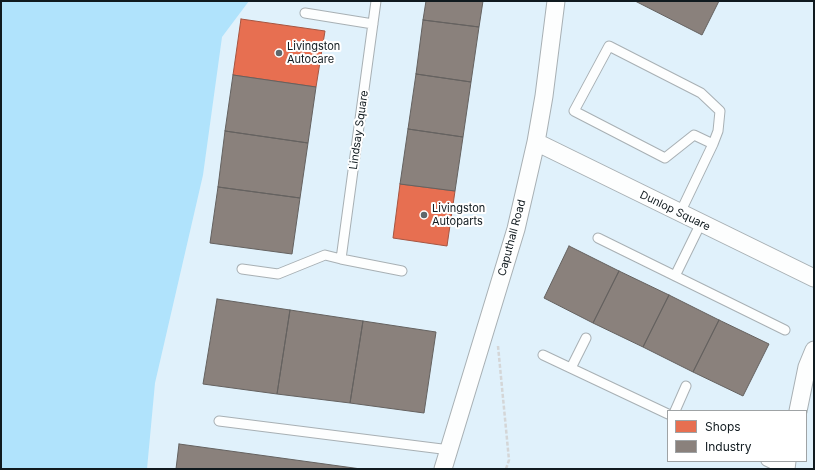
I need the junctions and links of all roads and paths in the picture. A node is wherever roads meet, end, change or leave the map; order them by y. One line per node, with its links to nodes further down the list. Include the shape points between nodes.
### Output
1 (376, 1): 4 (lane, Lindsay Square)
2 (556, 1): 5 (street, Caputhall Road)
3 (305, 13): 4 (lane)
4 (373, 24): 10 (lane, Lindsay Square)
5 (536, 142): 7 (street, Dunlop Square); 27 (street, Caputhall Road, via 516,229)
6 (713, 144): 6 (lane, via 694,135 665,158 574,111 609,46 701,93 720,111 718,131); 7 (lane)
7 (680, 213): 8 (street, Dunlop Square)
8 (701, 223): 13 (lane); 14 (street, Dunlop Square)
9 (598, 238): 13 (lane)
10 (341, 259): 11 (lane, via 324,255 278,274); 12 (lane)
11 (242, 269)
12 (402, 271)
13 (676, 276): 15 (lane)
14 (814, 278)
15 (785, 330)
16 (586, 338): 20 (lane)
17 (497, 341): 30 (path, via 509,460)
18 (814, 350): 21 (street)
19 (543, 355): 20 (lane)
20 (571, 368): 25 (lane)
21 (810, 368): 24 (street)
22 (686, 386): 23 (lane)
23 (675, 410)
24 (798, 410)
25 (667, 414)
26 (219, 421): 27 (lane)
27 (450, 450): 29 (street, Caputhall Road)
28 (768, 462): 31 (lane)
29 (443, 469)
30 (506, 469)
31 (783, 469)

